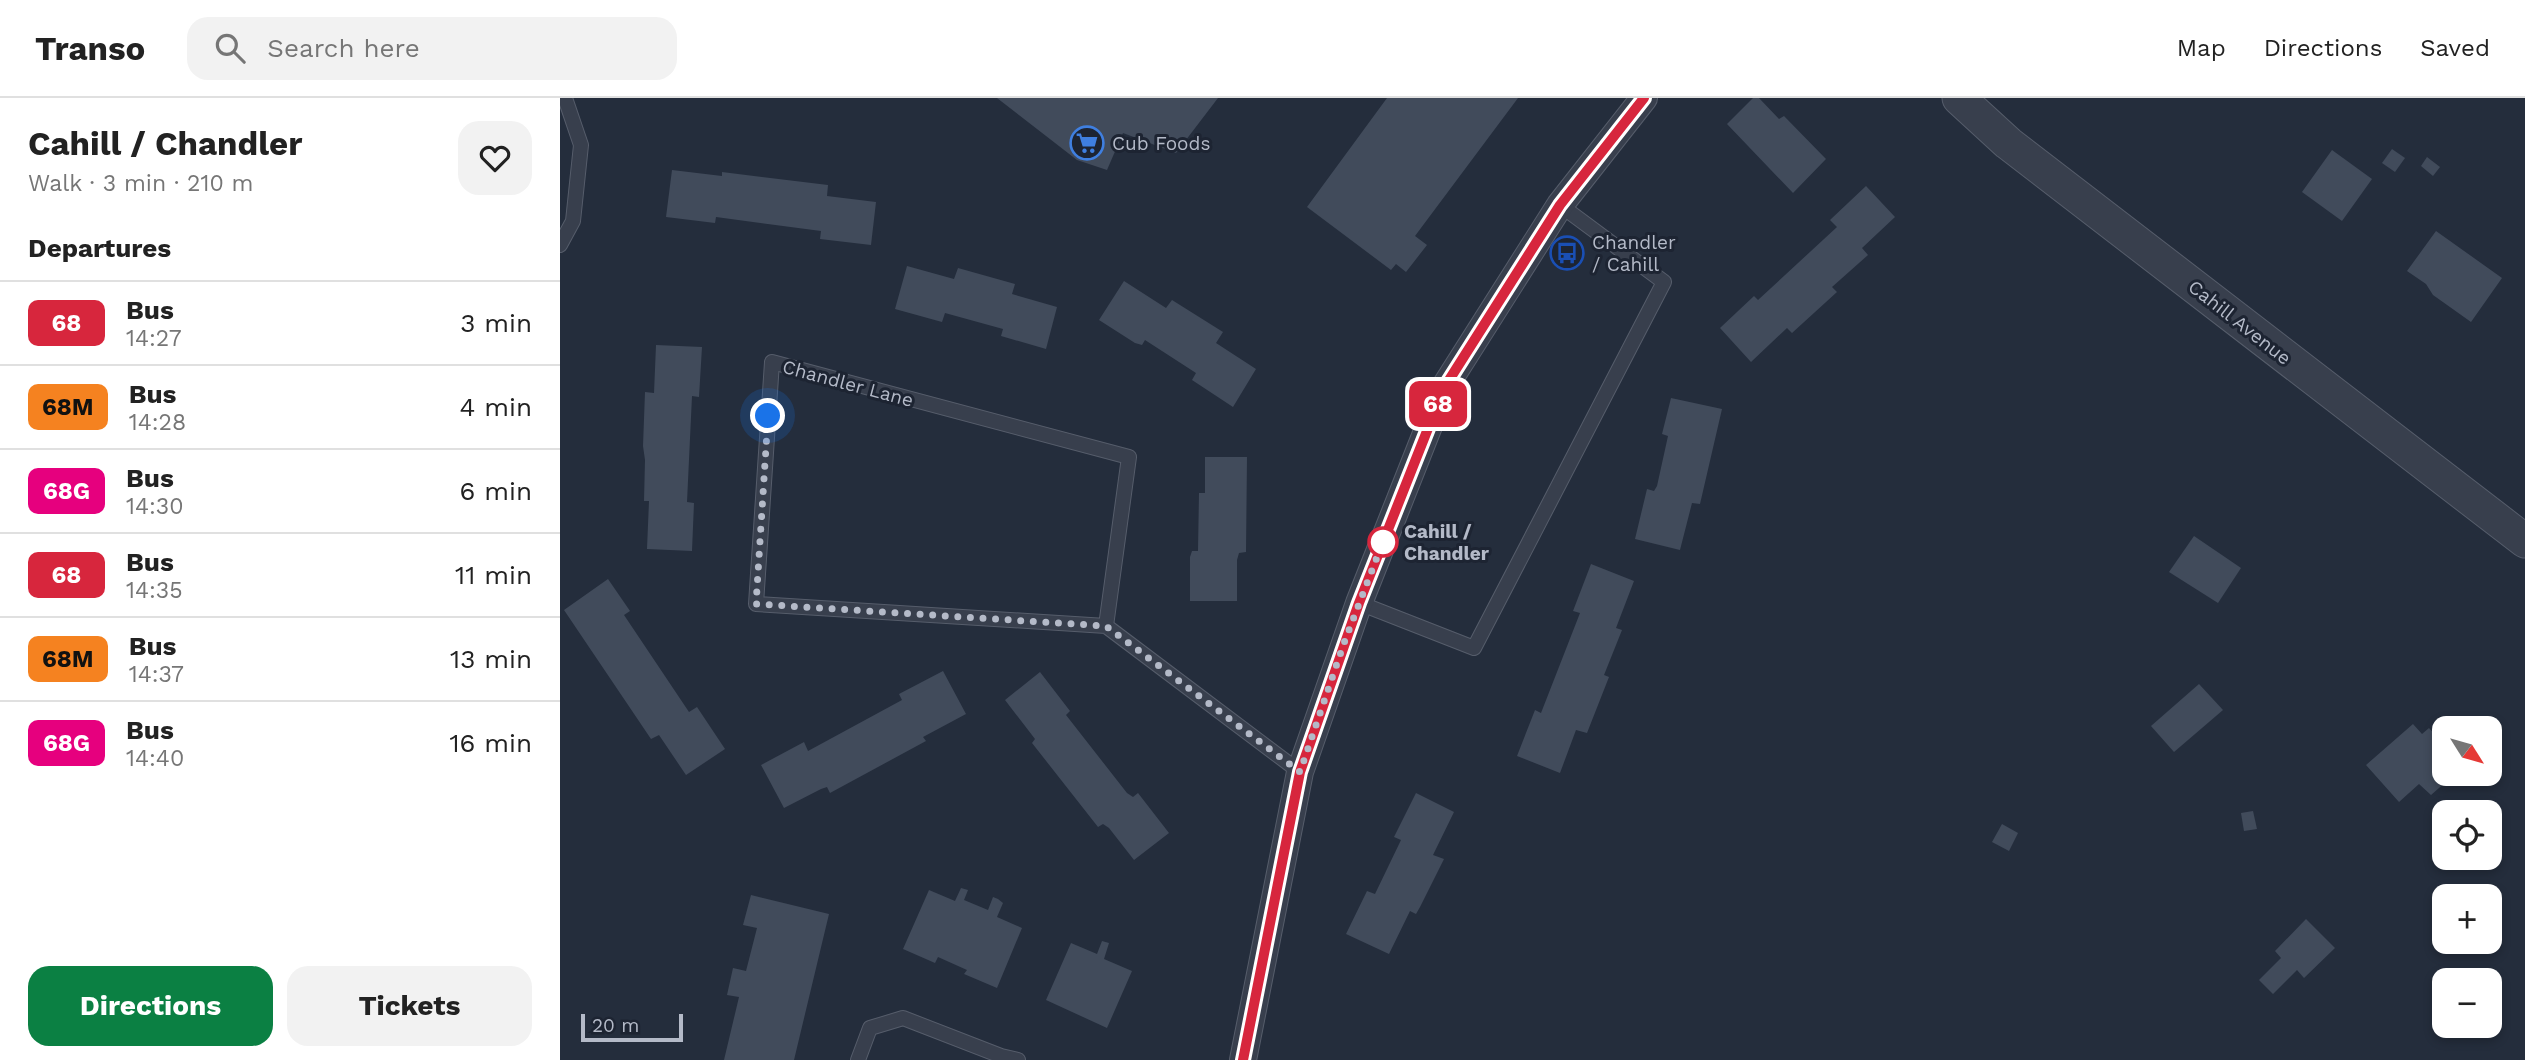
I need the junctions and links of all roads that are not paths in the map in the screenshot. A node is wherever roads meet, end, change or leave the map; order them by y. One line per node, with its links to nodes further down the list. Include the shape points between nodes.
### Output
1 (565, 98): 5 (lane, via 582,145 573,221)
2 (1644, 98): 4 (street)
3 (1959, 98): 6 (street, Cahill Avenue, via 2008,143)
4 (1560, 205): 7 (street, via 1444,388); 7 (lane, via 1664,282 1474,648)
5 (560, 245)
6 (2525, 541)
7 (1359, 603): 9 (street)
8 (1106, 626): 8 (lane, Chandler Lane, via 756,604 772,362 1129,457); 9 (lane)
9 (1300, 772): 12 (street)
10 (858, 1060): 11 (lane, via 870,1028 903,1018)
11 (1018, 1060)
12 (1243, 1060)

